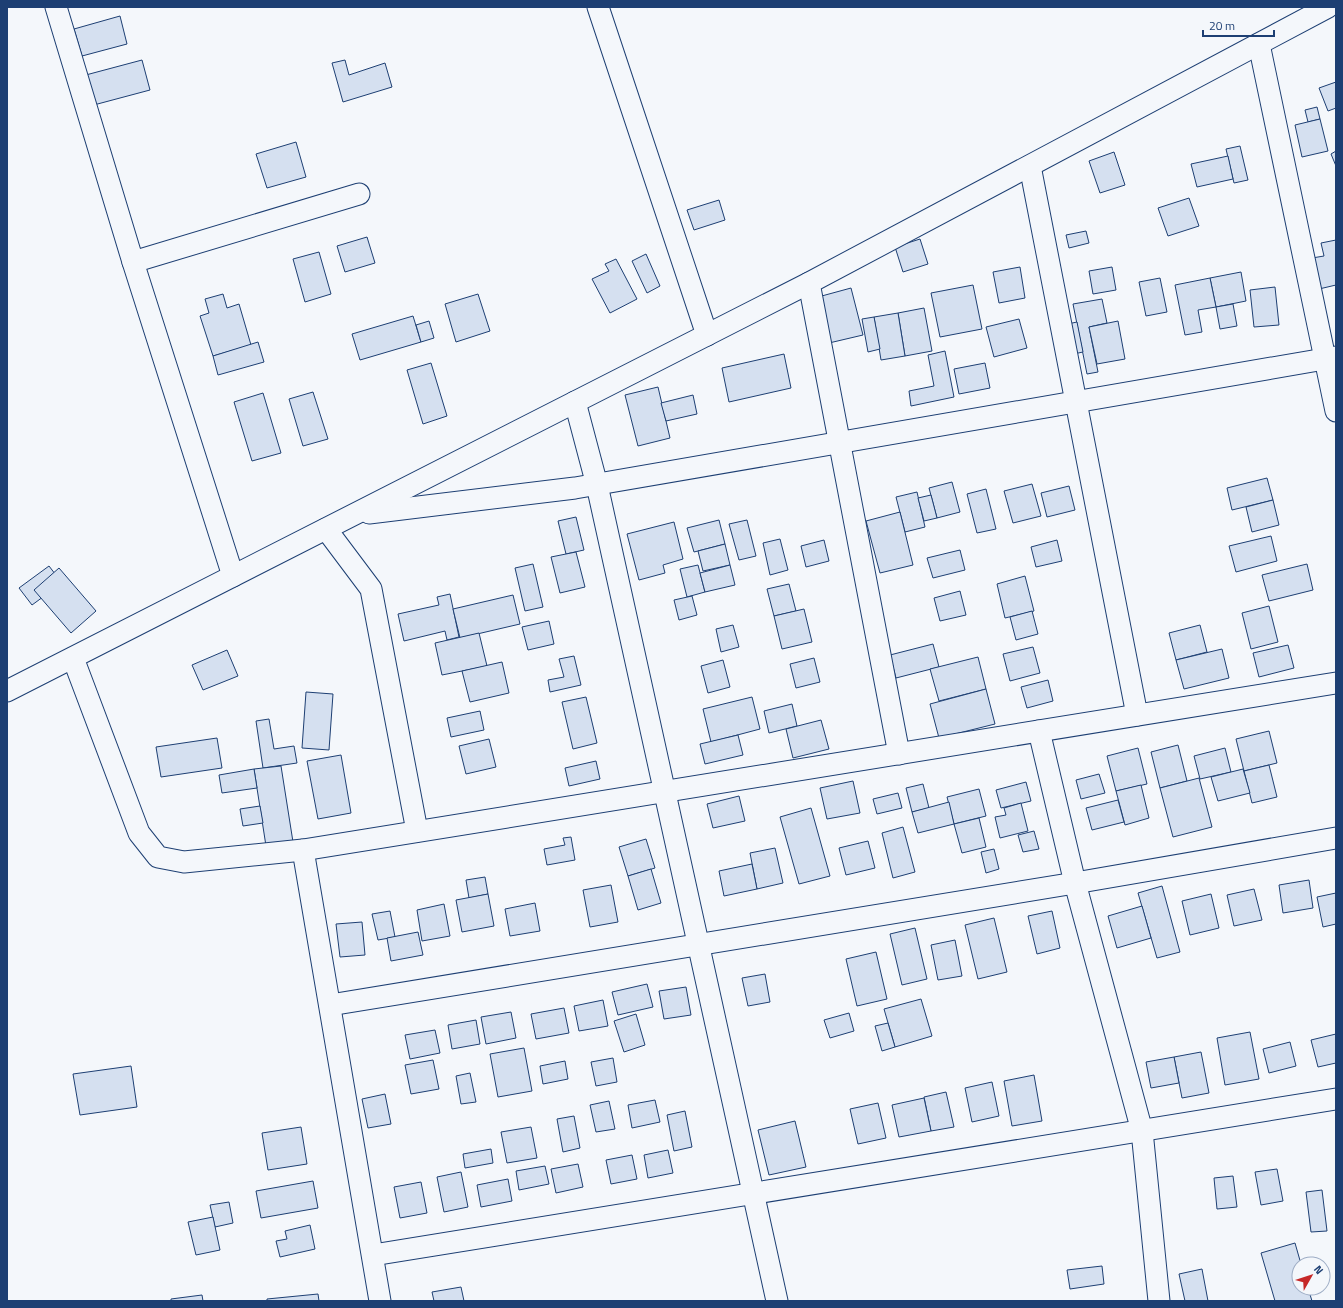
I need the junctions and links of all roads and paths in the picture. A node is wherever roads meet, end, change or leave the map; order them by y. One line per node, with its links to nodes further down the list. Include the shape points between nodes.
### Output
1 (56, 7): 7 (street)
2 (598, 7): 9 (street)
3 (1328, 7): 4 (street)
4 (1258, 44): 5 (street); 10 (street)
5 (1030, 166): 8 (street); 12 (street)
6 (360, 194): 7 (street)
7 (133, 262): 18 (street)
8 (809, 282): 9 (street); 14 (street)
9 (707, 335): 11 (street)
10 (1331, 358): 12 (street); 13 (street)
11 (575, 402): 15 (street); 16 (street)
12 (1076, 402): 14 (street); 22 (street)
13 (1336, 411)
14 (840, 443): 15 (street); 24 (street)
15 (597, 485): 16 (street); 25 (street)
16 (354, 514): 17 (street)
17 (326, 529): 18 (street); 26 (street, via 371,589)
18 (233, 576): 19 (street)
19 (73, 658): 21 (street); 28 (street, via 139,833 158,857 184,862)
20 (1336, 683): 22 (street)
21 (7, 691)
22 (1137, 715): 23 (street)
23 (1039, 731): 24 (street); 29 (street)
24 (899, 754): 25 (street)
25 (664, 792): 26 (street); 30 (street)
26 (417, 831): 28 (street)
27 (1336, 838): 29 (street)
28 (303, 850): 31 (street)
29 (1075, 883): 30 (street); 33 (street)
30 (698, 944): 31 (street); 34 (street)
31 (330, 1005): 35 (street)
32 (1336, 1099): 33 (street)
33 (1142, 1131): 34 (street); 38 (street)
34 (753, 1194): 35 (street); 37 (street)
35 (373, 1255): 36 (street)
36 (380, 1301)
37 (777, 1301)
38 (1159, 1301)

